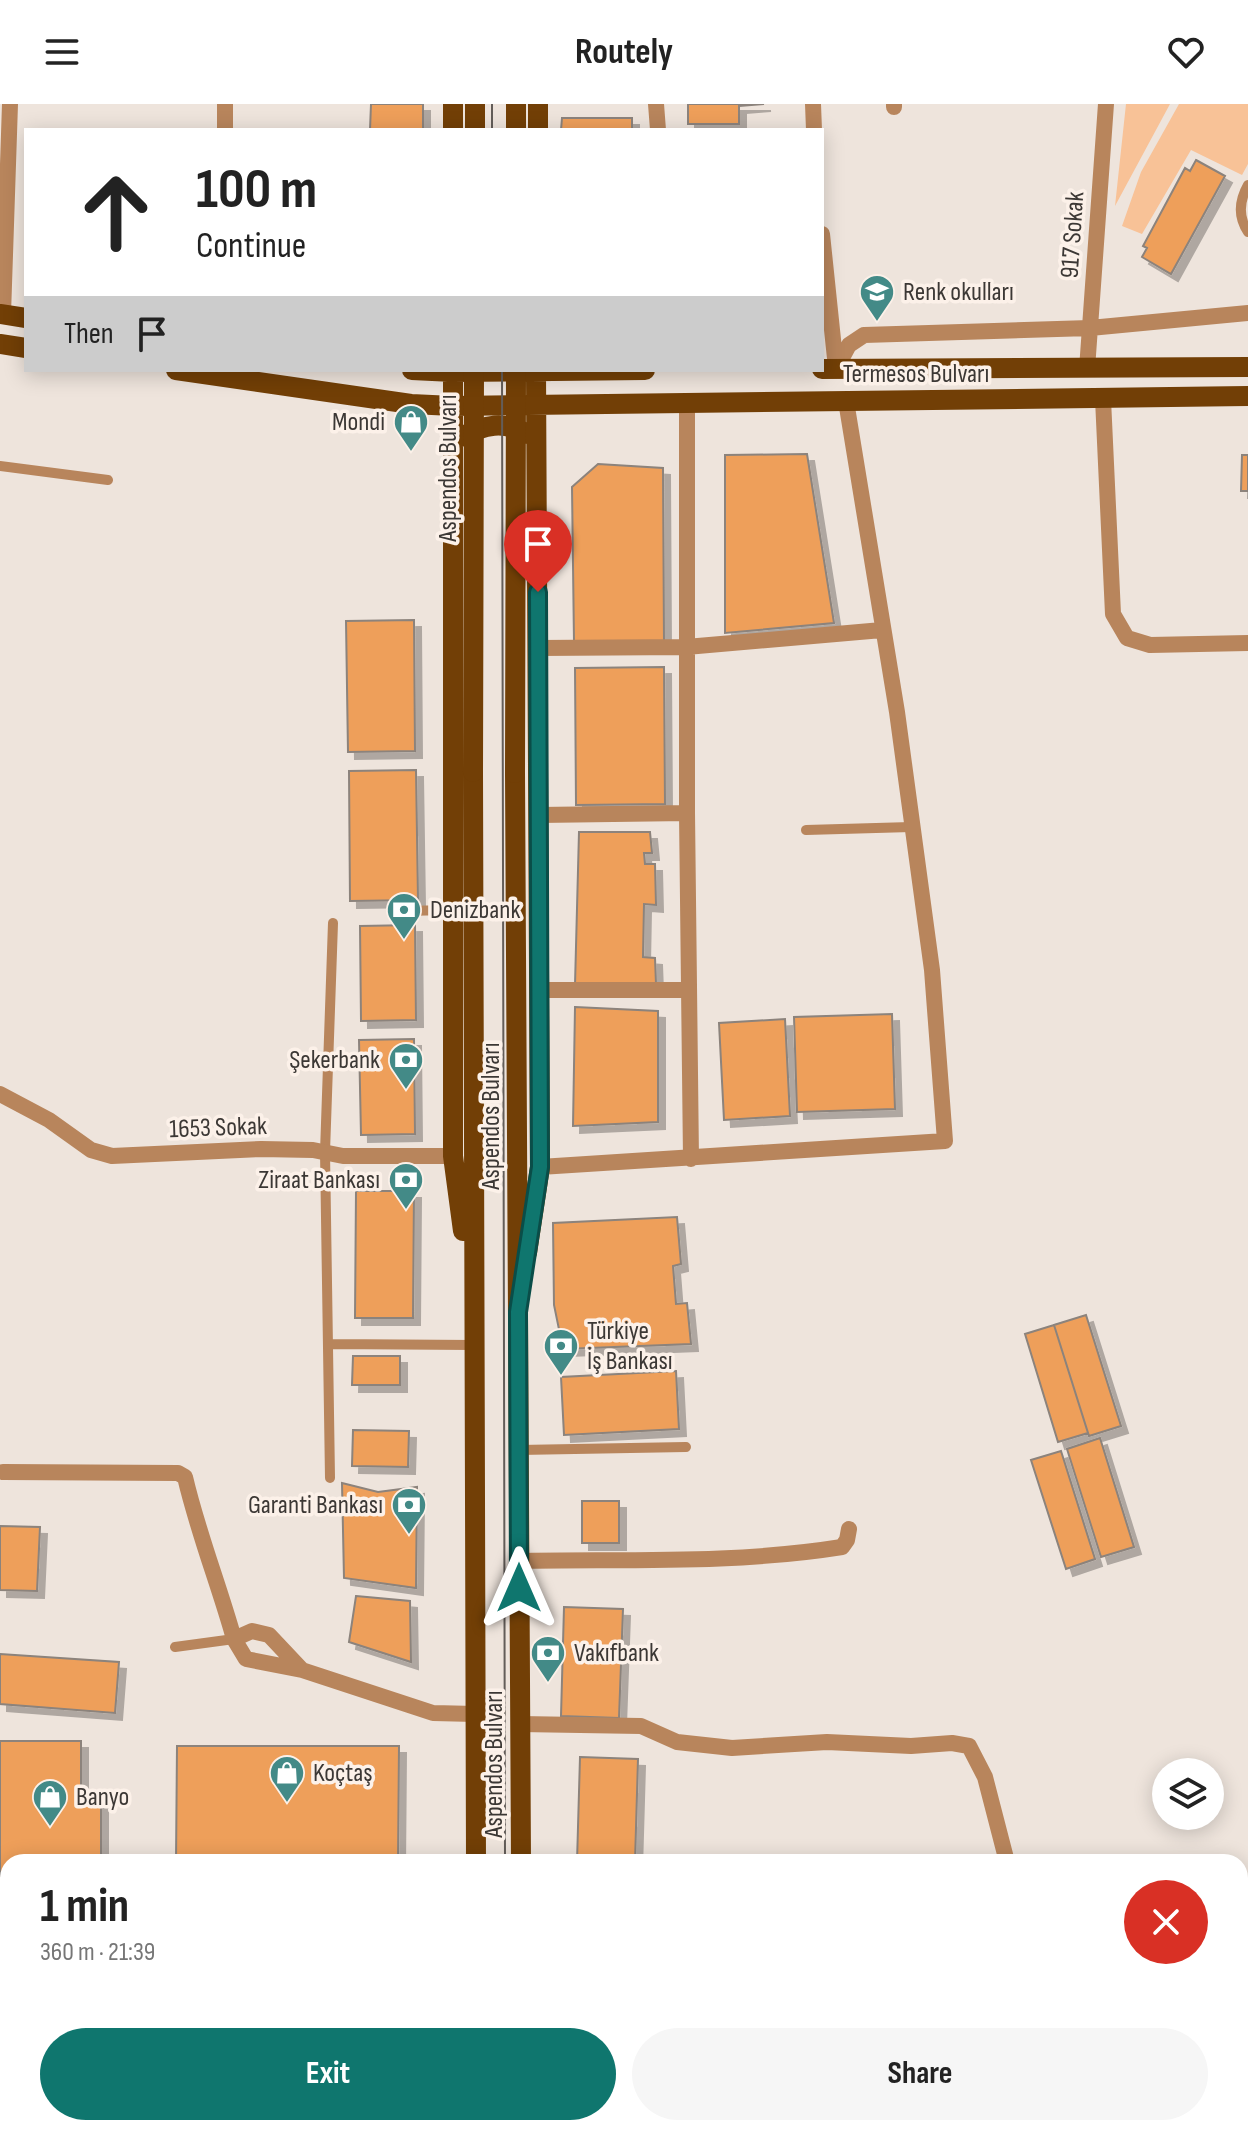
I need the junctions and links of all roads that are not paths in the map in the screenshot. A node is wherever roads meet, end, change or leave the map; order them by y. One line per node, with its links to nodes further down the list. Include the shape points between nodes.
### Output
1 (10, 104): 21 (street)
2 (225, 104): 10 (street)
3 (453, 104): 11 (main road)
4 (475, 104): 12 (main road)
5 (516, 104): 13 (main road)
6 (538, 104): 14 (main road)
7 (656, 104): 15 (street)
8 (813, 104): 16 (street)
9 (1106, 104): 23 (street, 917 Sokak)
10 (225, 128)
11 (453, 128)
12 (475, 128)
13 (516, 128)
14 (538, 128)
15 (658, 128)
16 (814, 128)
17 (1248, 185): 18 (lane, via 1241,198 1241,222)
18 (1248, 232)
19 (824, 273): 27 (street)
20 (1248, 313): 23 (street)
21 (2, 315): 22 (main road)
22 (24, 318)
23 (1090, 328): 27 (street, via 864,335); 28 (street, 917 Sokak)
24 (0, 344): 25 (main road)
25 (24, 348)
26 (1248, 367): 28 (main road, Termesos Bulvarı)
27 (829, 369): 28 (main road, Termesos Bulvarı)
28 (1087, 369)
29 (190, 372): 39 (main road, Termesos Bulvarı)
30 (453, 372): 39 (main road)
31 (474, 372): 63 (main road, Aspendos Bulvarı, bridge)
32 (530, 372): 38 (main road)
33 (530, 372): 62 (main road, Aspendos Bulvarı, bridge, via 515,773)
34 (1248, 396): 35 (main road, Termesos Bulvarı)
35 (1103, 399): 36 (main road, Termesos Bulvarı); 45 (street, via 1113,614 1127,638 1150,645)
36 (846, 401): 37 (main road, Termesos Bulvarı); 44 (street)
37 (687, 403): 38 (main road, Termesos Bulvarı); 46 (street)
38 (537, 405): 39 (main road, Termesos Bulvarı); 40 (main road)
39 (453, 406): 41 (main road)
40 (537, 451): 41 (main road, via 526,433 505,424 482,426 461,437); 47 (main road)
41 (453, 459): 52 (main road)
42 (0, 466): 43 (lane)
43 (108, 480)
44 (882, 630): 46 (street); 50 (street)
45 (1248, 643)
46 (686, 647): 47 (street); 48 (street)
47 (539, 648): 49 (main road)
48 (687, 813): 49 (street); 56 (street)
49 (539, 815): 55 (main road)
50 (911, 827): 51 (lane); 60 (street, via 932,970 945,1141)
51 (806, 830)
52 (453, 910): 53 (lane); 59 (main road)
53 (401, 911)
54 (333, 923): 58 (lane)
55 (539, 990): 56 (street); 61 (main road)
56 (689, 990): 60 (street)
57 (0, 1094): 58 (street, 1653 Sokak, via 91,1150 112,1156 261,1149)
58 (325, 1152): 59 (street, 1653 Sokak); 64 (lane)
59 (453, 1156): 63 (main road)
60 (691, 1159): 61 (street)
61 (540, 1167): 62 (main road)
62 (518, 1312): 67 (main road, Aspendos Bulvarı)
63 (473, 1318): 65 (main road, Aspendos Bulvarı)
64 (328, 1344): 65 (lane); 69 (lane)
65 (473, 1345): 75 (main road, Aspendos Bulvarı)
66 (686, 1447): 67 (lane)
67 (519, 1450): 71 (main road, Aspendos Bulvarı)
68 (3, 1472): 72 (street, via 185,1477)
69 (330, 1478)
70 (849, 1529): 71 (street, via 842,1547 810,1552)
71 (519, 1561): 76 (main road, Aspendos Bulvarı)
72 (234, 1639): 73 (lane); 74 (street, via 246,1659); 74 (street, via 252,1631 269,1635)
73 (175, 1647)
74 (302, 1670): 75 (street, via 433,1713)
75 (475, 1714): 77 (main road, Aspendos Bulvarı)
76 (520, 1724): 78 (main road, Aspendos Bulvarı); 79 (street, via 641,1726 677,1742 732,1748 827,1742 969,1746 985,1777)
77 (476, 1854)
78 (521, 1854)
79 (1005, 1854)

